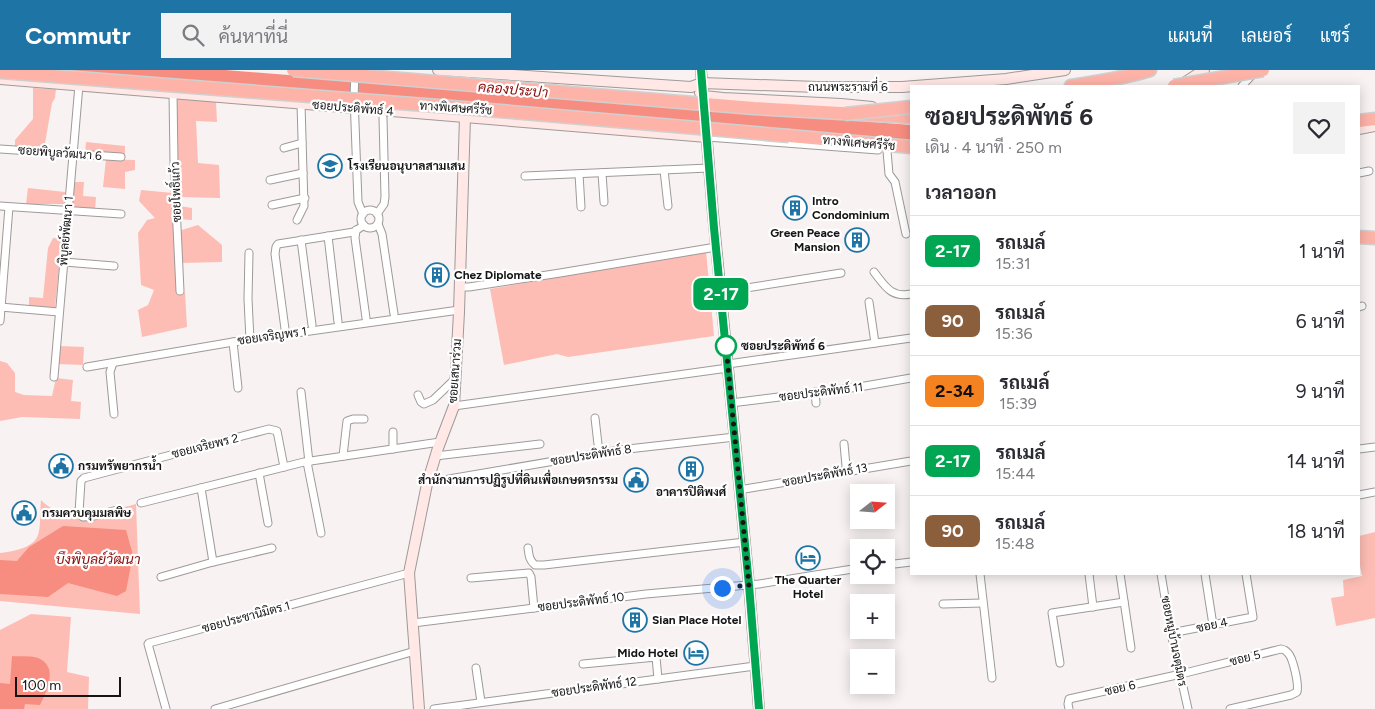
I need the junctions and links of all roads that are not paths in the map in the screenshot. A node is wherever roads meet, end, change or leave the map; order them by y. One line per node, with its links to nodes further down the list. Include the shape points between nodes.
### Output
1 (294, 70): 28 (highway, ทางพิเศษศรีรัช, bridge)
2 (438, 70): 9 (main road, ถนนพระรามที่ 6)
3 (701, 70): 13 (main road)
4 (1065, 70): 15 (main road, ถนนพระรามที่ 6, via 1006,79)
5 (1150, 70): 16 (highway)
6 (1204, 70): 17 (main road)
7 (1256, 70): 19 (street)
8 (1263, 70): 18 (highway, bridge)
9 (461, 71): 21 (main road, ถนนพระรามที่ 6)
10 (0, 72): 38 (highway, ทางพิเศษศรีรัช, bridge)
11 (355, 74): 26 (street)
12 (0, 79): 14 (main road, ซอยประดิพัทธ์ 4)
13 (702, 82): 20 (main road, ถนนพระรามที่ 6, via 818,87); 21 (main road, ถนนพระรามที่ 6); 23 (main road)
14 (79, 85): 22 (main road, ซอยประดิพัทธ์ 4); 43 (street, พิบูลย์พัฒนา 1)
15 (928, 85)
16 (1078, 85)
17 (1180, 85)
18 (1180, 85)
19 (1243, 85)
20 (910, 86)
21 (691, 87): 23 (main road)
22 (173, 93): 24 (main road, ซอยประดิพัทธ์ 4); 81 (street, ซอยโพธิ์แก้ว)
23 (704, 96): 27 (main road, ถนนพระรามที่ 6); 36 (main road)
24 (301, 104): 26 (main road, ซอยประดิพัทธ์ 4); 37 (street)
25 (910, 107): 28 (highway, bridge)
26 (355, 108): 29 (main road, ซอยประดิพัทธ์ 4); 63 (street, via 358,202)
27 (910, 111)
28 (845, 114): 30 (highway, ทางพิเศษศรีรัช, bridge)
29 (465, 117): 36 (main road, ซอยประดิพัทธ์ 4); 80 (main road, ซอยเสนาร่วม)
30 (910, 117)
31 (383, 118): 64 (street, via 385,197)
32 (1375, 119): 33 (highway)
33 (1360, 121)
34 (1375, 126): 35 (main road)
35 (1360, 129)
36 (707, 137): 41 (street); 45 (main road)
37 (302, 143): 39 (street); 49 (street)
38 (910, 147)
39 (284, 148)
40 (0, 149): 43 (street, ซอยพิบูลวัฒนา 6)
41 (887, 151): 42 (street); 69 (street, via 889,174 895,182)
42 (910, 153)
43 (72, 154): 44 (street, ซอยพิบูลวัฒนา 6); 61 (street, พิบูลย์พัฒนา 1)
44 (121, 157)
45 (709, 168): 46 (street); 74 (main road)
46 (664, 170): 50 (street); 58 (street)
47 (1369, 171): 48 (street)
48 (1360, 172)
49 (303, 173): 53 (street); 54 (street)
50 (602, 173): 51 (street); 55 (street)
51 (579, 174): 52 (street); 60 (street)
52 (525, 176)
53 (270, 180)
54 (305, 198): 56 (street); 65 (street)
55 (604, 202)
56 (272, 205)
57 (0, 206): 59 (street)
58 (668, 206)
59 (9, 207): 61 (street); 85 (street)
60 (581, 207)
61 (68, 210): 62 (street); 76 (street, พิบูลย์พัฒนา 1)
62 (121, 214)
63 (364, 214): 64 (street, via 370,210); 67 (street, via 361,221)
64 (377, 214): 66 (street)
65 (297, 220)
66 (378, 224): 67 (street, via 370,228); 88 (street)
67 (364, 225): 68 (street)
68 (356, 230): 70 (street); 89 (street)
69 (906, 234)
70 (328, 236): 73 (street); 91 (street)
71 (1360, 237): 72 (highway)
72 (1375, 238)
73 (301, 240): 92 (street); 93 (street, via 276,247)
74 (716, 247): 80 (street); 82 (main road)
75 (249, 254): 95 (street)
76 (64, 262): 77 (street); 87 (street, พิบูลย์พัฒนา 1)
77 (114, 266)
78 (874, 272): 83 (street, via 886,289 902,295)
79 (841, 273): 82 (street)
80 (460, 287): 86 (main road, ซอยเสนาร่วม)
81 (180, 291)
82 (721, 292): 99 (main road)
83 (910, 294)
84 (870, 302): 97 (street)
85 (1, 307): 87 (street); 90 (street)
86 (459, 310): 95 (street, ซอยเจริญพร 1); 103 (main road, ซอยเสนาร่วม)
87 (59, 312): 101 (street, พิบูลย์พัฒนา 1)
88 (394, 314)
89 (366, 318)
90 (0, 321)
91 (338, 322)
92 (312, 325)
93 (285, 329)
94 (910, 338): 97 (street)
95 (250, 340): 96 (street, ซอยเจริญพร 1)
96 (232, 342): 98 (street, ซอยเจริญพร 1); 104 (street)
97 (875, 343): 99 (street)
98 (113, 363): 100 (street, ซอยเจริญพร 1); 111 (street, via 110,372)
99 (728, 366): 108 (main road); 110 (street)
100 (87, 368)
101 (54, 377)
102 (910, 378): 106 (street, ซอยประดิพัทธ์ 11)
103 (455, 380): 107 (street, via 430,402 424,404); 110 (main road, ซอยเสนาร่วม)
104 (238, 388)
105 (301, 392): 126 (street)
106 (815, 392): 108 (street, ซอยประดิพัทธ์ 11); 109 (street)
107 (418, 394)
108 (731, 403): 115 (main road)
109 (816, 403)
110 (454, 406): 116 (main road, ซอยเสนาร่วม)
111 (114, 414)
112 (595, 418): 122 (street)
113 (364, 420): 123 (street, via 347,421)
114 (393, 432): 120 (street)
115 (735, 437): 122 (street, ซอยประดิพัทธ์ 8); 132 (main road)
116 (440, 442): 120 (street); 124 (main road, ซอยเสนาร่วม)
117 (540, 444): 124 (street)
118 (844, 444): 128 (street)
119 (1375, 447): 121 (street)
120 (393, 449): 123 (street)
121 (1360, 449)
122 (599, 453): 130 (street, ซอยประดิพัทธ์ 8)
123 (342, 456): 126 (street)
124 (435, 456): 146 (main road, ซอยเสนาร่วม)
125 (910, 461): 128 (street, ซอยประดิพัทธ์ 13)
126 (308, 462): 127 (street); 138 (street)
127 (284, 467): 129 (street); 136 (street, ซอยเจริยพร 2, via 277,431 269,429 81,481 80,513 83,516)
128 (845, 472): 132 (street, ซอยประดิพัทธ์ 13)
129 (259, 474): 131 (street); 137 (street)
130 (449, 479)
131 (201, 488): 135 (street); 142 (street)
132 (739, 490): 139 (main road)
133 (1375, 492): 134 (street)
134 (1360, 495)
135 (141, 503)
136 (117, 510)
137 (268, 523)
138 (322, 533)
139 (745, 542): 141 (street, via 534,565); 155 (main road)
140 (272, 548): 142 (street)
141 (528, 548)
142 (213, 562): 153 (street)
143 (910, 562): 144 (street)
144 (895, 564)
145 (850, 569): 155 (street, ซอยประดิพัทธ์ 10)
146 (409, 573): 161 (main road, ซอยเสนาร่วม); 174 (street, ซอยประชานิมิตร 1, via 149,643)
147 (980, 575): 157 (street)
148 (1089, 575): 159 (street)
149 (1120, 575): 156 (street)
150 (1161, 575): 163 (street, ซอยหมู่บ้านจตุมิตร)
151 (1205, 575): 162 (street)
152 (1246, 575): 162 (street, ซอย 4, via 1253,617)
153 (161, 577)
154 (471, 578): 160 (street, via 529,572)
155 (749, 585): 160 (street, ซอยประดิพัทธ์ 10); 168 (main road)
156 (1124, 602): 159 (street); 164 (street)
157 (983, 603): 158 (street); 171 (street)
158 (943, 604)
159 (1093, 607): 166 (street, via 1052,613)
160 (534, 608): 161 (street, ซอยประดิพัทธ์ 10)
161 (413, 623): 165 (main road, ซอยเสนาร่วม)
162 (1214, 625): 163 (street, ซอย 4)
163 (1171, 634): 170 (street, ซอยหมู่บ้านจตุมิตร)
164 (1131, 648)
165 (415, 651): 175 (street); 176 (main road, ซอยเสนาร่วม)
166 (1060, 663)
167 (583, 664): 172 (street, via 656,657)
168 (755, 666): 172 (street, ซอยประดิพัทธ์ 12); 178 (main road)
169 (476, 668): 173 (street)
170 (1181, 674): 179 (street, ซอย 6, via 1069,699); 180 (street, ซอยหมู่บ้านจตุมิตร); 181 (street, ซอย 5, via 1286,650 1295,671 1297,692)
171 (992, 678)
172 (658, 679): 173 (street, ซอยประดิพัทธ์ 12)
173 (481, 702): 177 (street, ซอยประดิพัทธ์ 12)
174 (166, 709)
175 (215, 709)
176 (419, 709)
177 (434, 709)
178 (759, 709)
179 (1069, 709)
180 (1188, 709)
181 (1230, 709)

